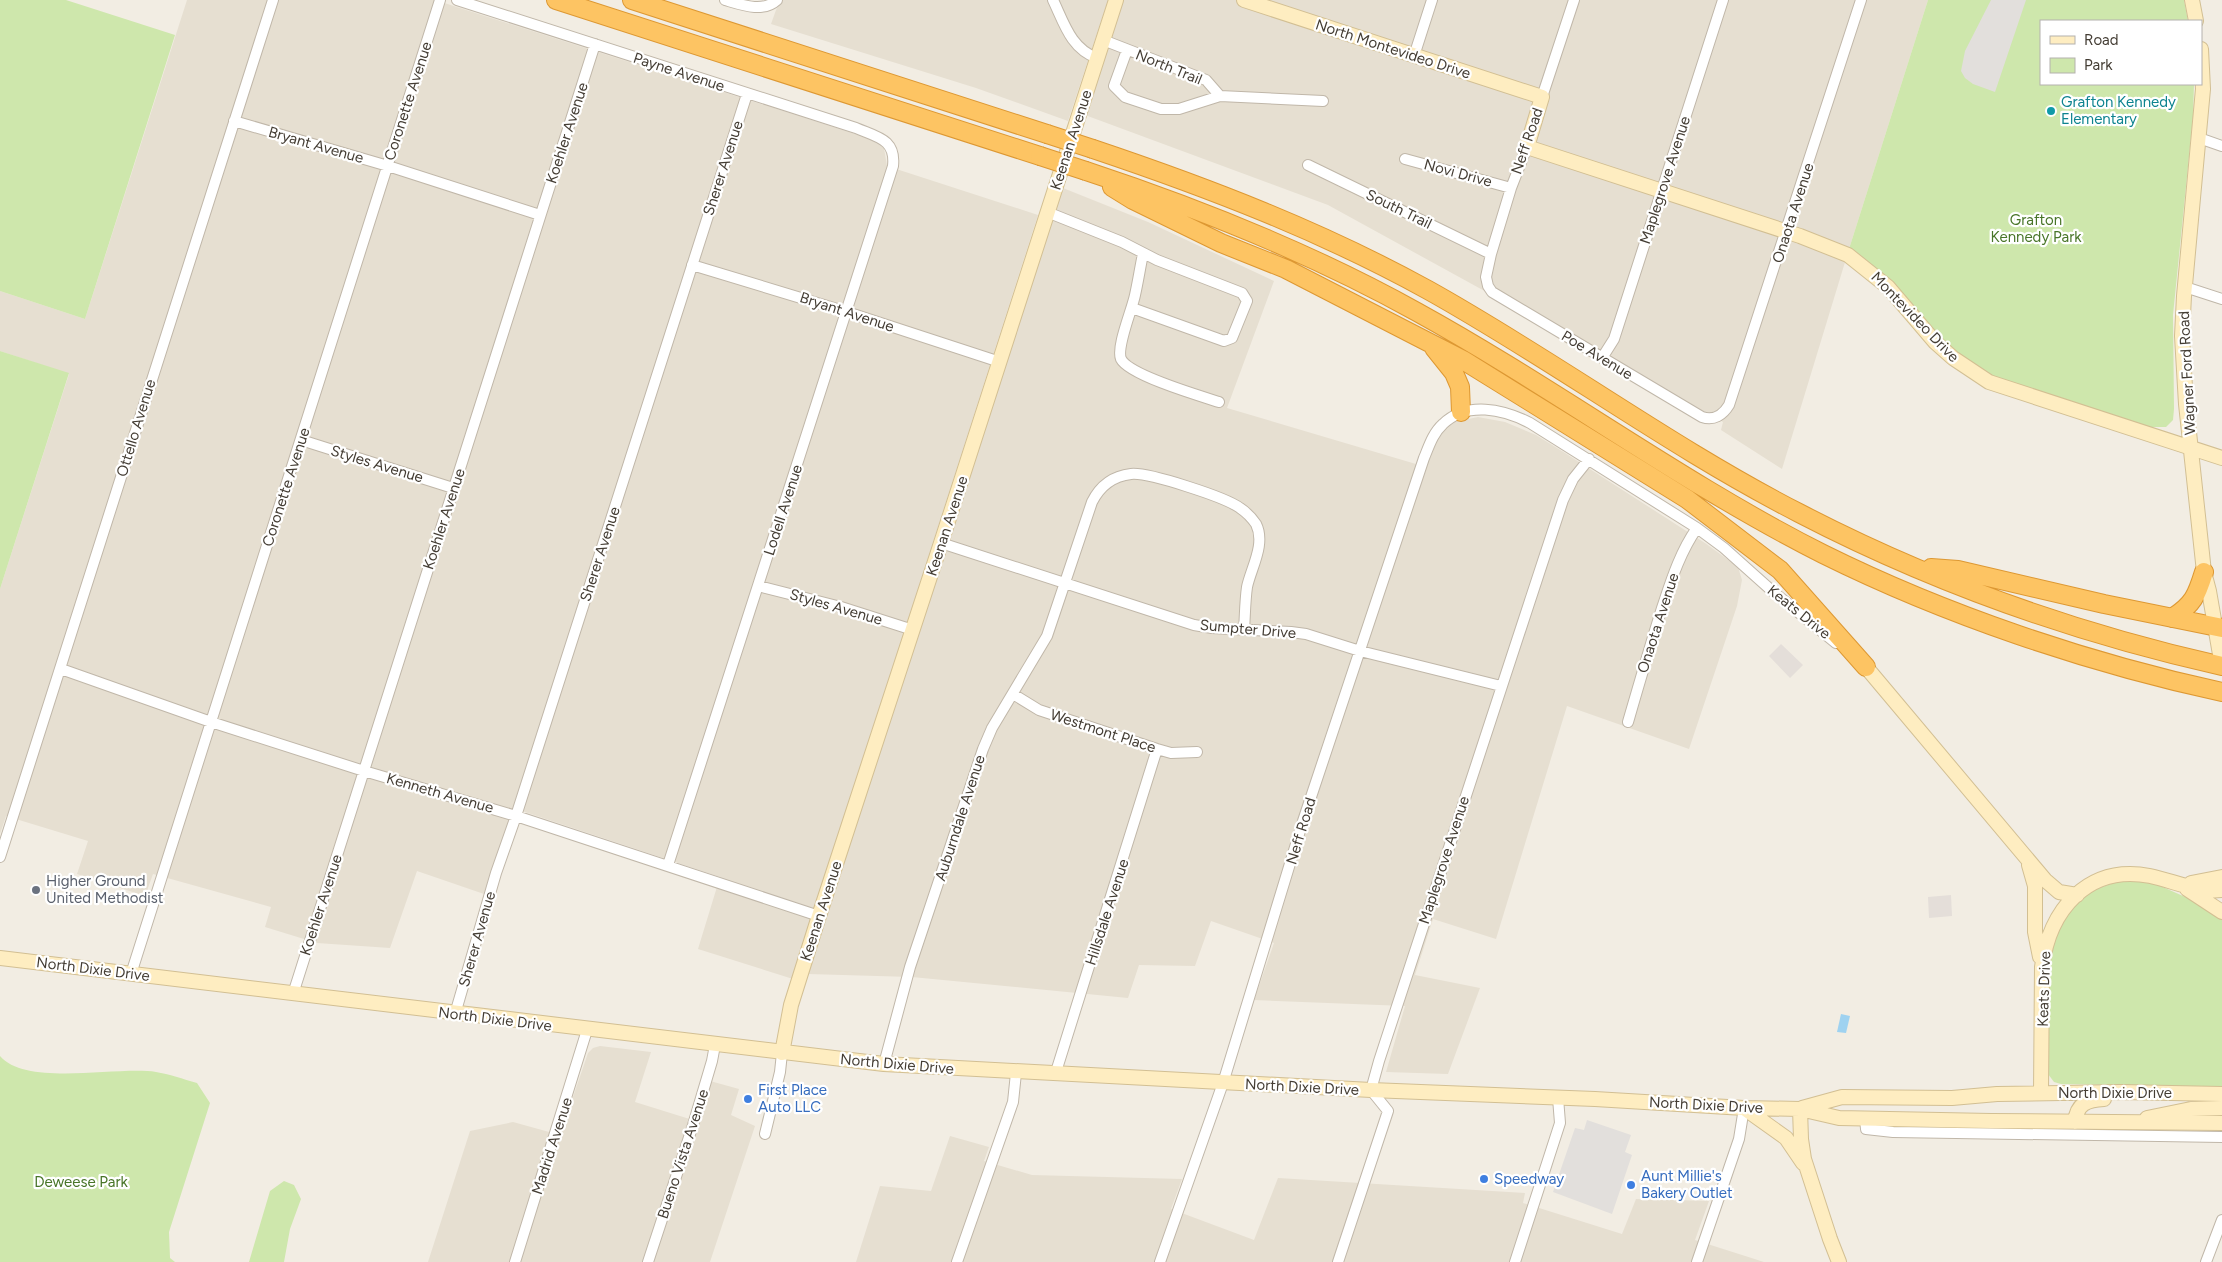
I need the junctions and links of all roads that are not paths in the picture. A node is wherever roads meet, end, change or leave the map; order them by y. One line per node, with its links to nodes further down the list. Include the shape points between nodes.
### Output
1 (273, 0): 27 (street, Ottello Avenue)
2 (440, 0): 34 (street, Coronette Avenue)
3 (457, 0): 18 (street, Payne Avenue)
4 (556, 0): 35 (highway, bridge)
5 (632, 0): 62 (highway, bridge, via 1093,149 1194,183 1277,217 1427,290 1796,512)
6 (726, 0): 15 (street, via 758,8)
7 (1053, 0): 21 (street, via 1076,45)
8 (1116, 0): 17 (main road, Keenan Avenue)
9 (1244, 0): 20 (main road, North Montevideo Drive)
10 (1432, 0): 20 (street)
11 (1574, 0): 25 (street, Neff Road)
12 (1723, 0): 37 (street, Maplegrove Avenue)
13 (1861, 0): 40 (street, Onaota Avenue)
14 (2192, 0): 16 (main road)
15 (775, 2)
16 (2196, 20)
17 (1103, 40): 19 (street, North Trail); 21 (main road, Keenan Avenue)
18 (595, 44): 23 (street, Payne Avenue); 39 (street, Koehler Avenue)
19 (1127, 50): 24 (street, North Trail, via 1206,80); 24 (street, via 1114,86 1125,97 1161,109 1179,109)
20 (1414, 56): 25 (main road, North Montevideo Drive)
21 (1097, 58): 38 (main road, Keenan Avenue)
22 (2202, 62): 28 (main road, Wagner Ford Road, via 2204,89)
23 (747, 94): 31 (street, Payne Avenue, via 863,131 884,140); 43 (street, Sherer Avenue)
24 (1220, 96): 26 (street)
25 (1542, 97): 30 (main road, Neff Road)
26 (1322, 101)
27 (234, 121): 34 (street, Bryant Avenue); 73 (street, Ottello Avenue)
28 (2199, 138): 29 (street); 45 (main road, Wagner Ford Road)
29 (2222, 146)
30 (1526, 147): 36 (street, Neff Road); 37 (main road, Montevideo Drive)
31 (894, 154): 48 (street, Lodell Avenue)
32 (1406, 159): 36 (street, Novi Drive)
33 (1308, 165): 42 (street, South Trail)
34 (388, 166): 39 (street, Bryant Avenue); 55 (street, Coronette Avenue)
35 (1086, 171): 49 (highway, via 1133,200 1221,243 1286,269); 75 (highway, via 1268,238 1361,282 1483,350 1704,488 1875,579 2070,652)
36 (1511, 188): 42 (street, Neff Road)
37 (1661, 192): 40 (main road, Montevideo Drive); 50 (street, Maplegrove Avenue, via 1614,339)
38 (1047, 212): 41 (street, via 1122,242); 51 (main road, Keenan Avenue)
39 (540, 215): 59 (street, Koehler Avenue)
40 (1787, 232): 54 (street, Onaota Avenue, via 1729,404 1725,412); 56 (main road, Montevideo Drive, via 1848,255 1866,268 1935,342 1990,382)
41 (1142, 254): 47 (street); 47 (street, via 1242,293 1246,296 1246,305 1232,338 1224,341)
42 (1491, 254): 44 (street, Neff Road)
43 (692, 265): 48 (street, Bryant Avenue); 82 (street, Sherer Avenue)
44 (1486, 283): 50 (street, Poe Avenue, via 1492,292)
45 (2185, 286): 46 (street); 56 (main road, Wagner Ford Road, via 2182,336)
46 (2222, 299)
47 (1132, 308): 52 (street, via 1120,350 1121,360 1131,370)
48 (847, 312): 51 (street, Bryant Avenue); 65 (street, Lodell Avenue)
49 (1431, 343): 53 (highway, via 1454,373 1460,387); 72 (highway, via 1687,499 1780,570)
50 (1602, 358): 54 (street, Poe Avenue, via 1702,417)
51 (1000, 362): 61 (main road, Keenan Avenue)
52 (1219, 402)
53 (1461, 412): 58 (street, Keats Drive, via 1489,410 1520,418); 70 (street, Neff Road, via 1442,424 1431,439)
54 (1714, 418)
55 (301, 440): 59 (street, Styles Avenue); 77 (street, Coronette Avenue)
56 (2191, 448): 57 (main road, Montevideo Drive); 63 (main road, Wagner Ford Road)
57 (2222, 458)
58 (1589, 459): 60 (street, Keats Drive); 74 (street, Maplegrove Avenue, via 1576,474 1563,500)
59 (454, 488): 81 (street, Koehler Avenue)
60 (1696, 528): 72 (street, Keats Drive); 78 (street, Onaota Avenue, via 1687,541 1673,578)
61 (941, 543): 64 (street, Sumpter Drive); 68 (main road, Keenan Avenue)
62 (1913, 567): 66 (highway, via 1958,570); 71 (highway, via 2034,614)
63 (2204, 572): 66 (highway, via 2198,593 2187,609); 67 (main road, Wagner Ford Road)
64 (1065, 584): 69 (street, Sumpter Drive, via 1194,625); 69 (street, Auburndale Avenue, via 1096,495 1107,483 1122,476 1140,474 1152,477 1233,503 1250,515 1259,535 1259,546 1247,589); 76 (street, Auburndale Avenue, via 1047,636)
65 (758, 586): 68 (street, Styles Avenue); 85 (street, Lodell Avenue)
66 (2172, 618): 67 (highway)
67 (2218, 627): 71 (main road, Wagner Ford Road)
68 (913, 630): 91 (main road, Keenan Avenue)
69 (1244, 630): 70 (street, Sumpter Drive, via 1306,634)
70 (1360, 651): 74 (street, Sumpter Drive); 103 (street, Neff Road, via 1303,821)
71 (2222, 666)
72 (1866, 667): 84 (main road, Keats Drive)
73 (61, 669): 77 (street, Kenneth Avenue); 83 (street, Ottello Avenue)
74 (1501, 686): 104 (street, Maplegrove Avenue)
75 (2222, 692)
76 (1013, 694): 79 (street, Westmont Place, via 1039,710); 100 (street, Auburndale Avenue, via 982,749 910,967)
77 (211, 722): 81 (street, Kenneth Avenue); 94 (street, Coronette Avenue)
78 (1628, 722)
79 (1158, 749): 80 (street, Westmont Place, via 1171,753); 102 (street, Hillsdale Avenue)
80 (1197, 752)
81 (364, 771): 82 (street, Kenneth Avenue); 95 (street, Koehler Avenue)
82 (516, 816): 85 (street, Kenneth Avenue); 96 (street, Sherer Avenue)
83 (0, 857)
84 (2027, 860): 89 (main road, Keats Drive, via 2059,892); 93 (main road, via 2035,886 2035,932)
85 (668, 865): 91 (street, Kenneth Avenue)
86 (2222, 877): 87 (main road, Keats Drive)
87 (2178, 883): 88 (main road, Keats Drive); 89 (main road, Keats Drive, via 2149,876 2117,874 2104,878); 90 (main road)
88 (2222, 890)
89 (2077, 895): 93 (main road, Keats Drive, via 2052,926)
90 (2222, 912)
91 (819, 916): 99 (main road, Keenan Avenue, via 791,1005)
92 (0, 958): 94 (main road, North Dixie Drive)
93 (2042, 967): 106 (main road, Keats Drive)
94 (131, 974): 95 (main road, North Dixie Drive)
95 (293, 994): 96 (main road, North Dixie Drive)
96 (455, 1014): 97 (main road, North Dixie Drive)
97 (587, 1030): 98 (main road, North Dixie Drive); 121 (street, Madrid Avenue)
98 (715, 1045): 99 (main road, North Dixie Drive); 122 (street, Bueno Vista Avenue, via 696,1117)
99 (782, 1053): 100 (main road, North Dixie Drive); 117 (street)
100 (884, 1064): 101 (main road, North Dixie Drive)
101 (1016, 1072): 102 (main road, North Dixie Drive); 123 (street, via 1013,1102)
102 (1055, 1074): 103 (main road, North Dixie Drive)
103 (1223, 1083): 104 (main road, North Dixie Drive); 124 (street, Neff Road)
104 (1371, 1090): 108 (main road, North Dixie Drive); 125 (street, via 1388,1111)
105 (2154, 1092): 106 (main road, North Dixie Drive); 107 (main road, North Dixie Drive); 116 (main road, via 2090,1100 2080,1105 2076,1112)
106 (2041, 1093): 109 (main road, North Dixie Drive)
107 (2222, 1094)
108 (1558, 1098): 110 (main road, North Dixie Drive); 126 (street, via 1560,1123)
109 (1898, 1098): 112 (main road, North Dixie Drive, via 1842,1097); 113 (main road, via 1866,1107)
110 (1744, 1108): 112 (main road, North Dixie Drive); 119 (main road, via 1786,1138); 127 (street, via 1739,1140)
111 (2222, 1108): 114 (main road, via 2191,1109)
112 (1800, 1109): 113 (main road, North Dixie Drive, via 1839,1118); 119 (main road, via 1801,1139)
113 (1865, 1118): 116 (main road, North Dixie Drive)
114 (2132, 1123): 115 (main road, North Dixie Drive); 116 (main road, North Dixie Drive)
115 (2222, 1123)
116 (2075, 1129): 118 (street)
117 (765, 1134)
118 (2222, 1137)
119 (1809, 1173): 128 (main road)
120 (2222, 1220): 129 (street)
121 (515, 1262)
122 (648, 1262)
123 (957, 1262)
124 (1160, 1262)
125 (1338, 1262)
126 (1515, 1262)
127 (1697, 1262)
128 (1839, 1262)
129 (2206, 1262)

